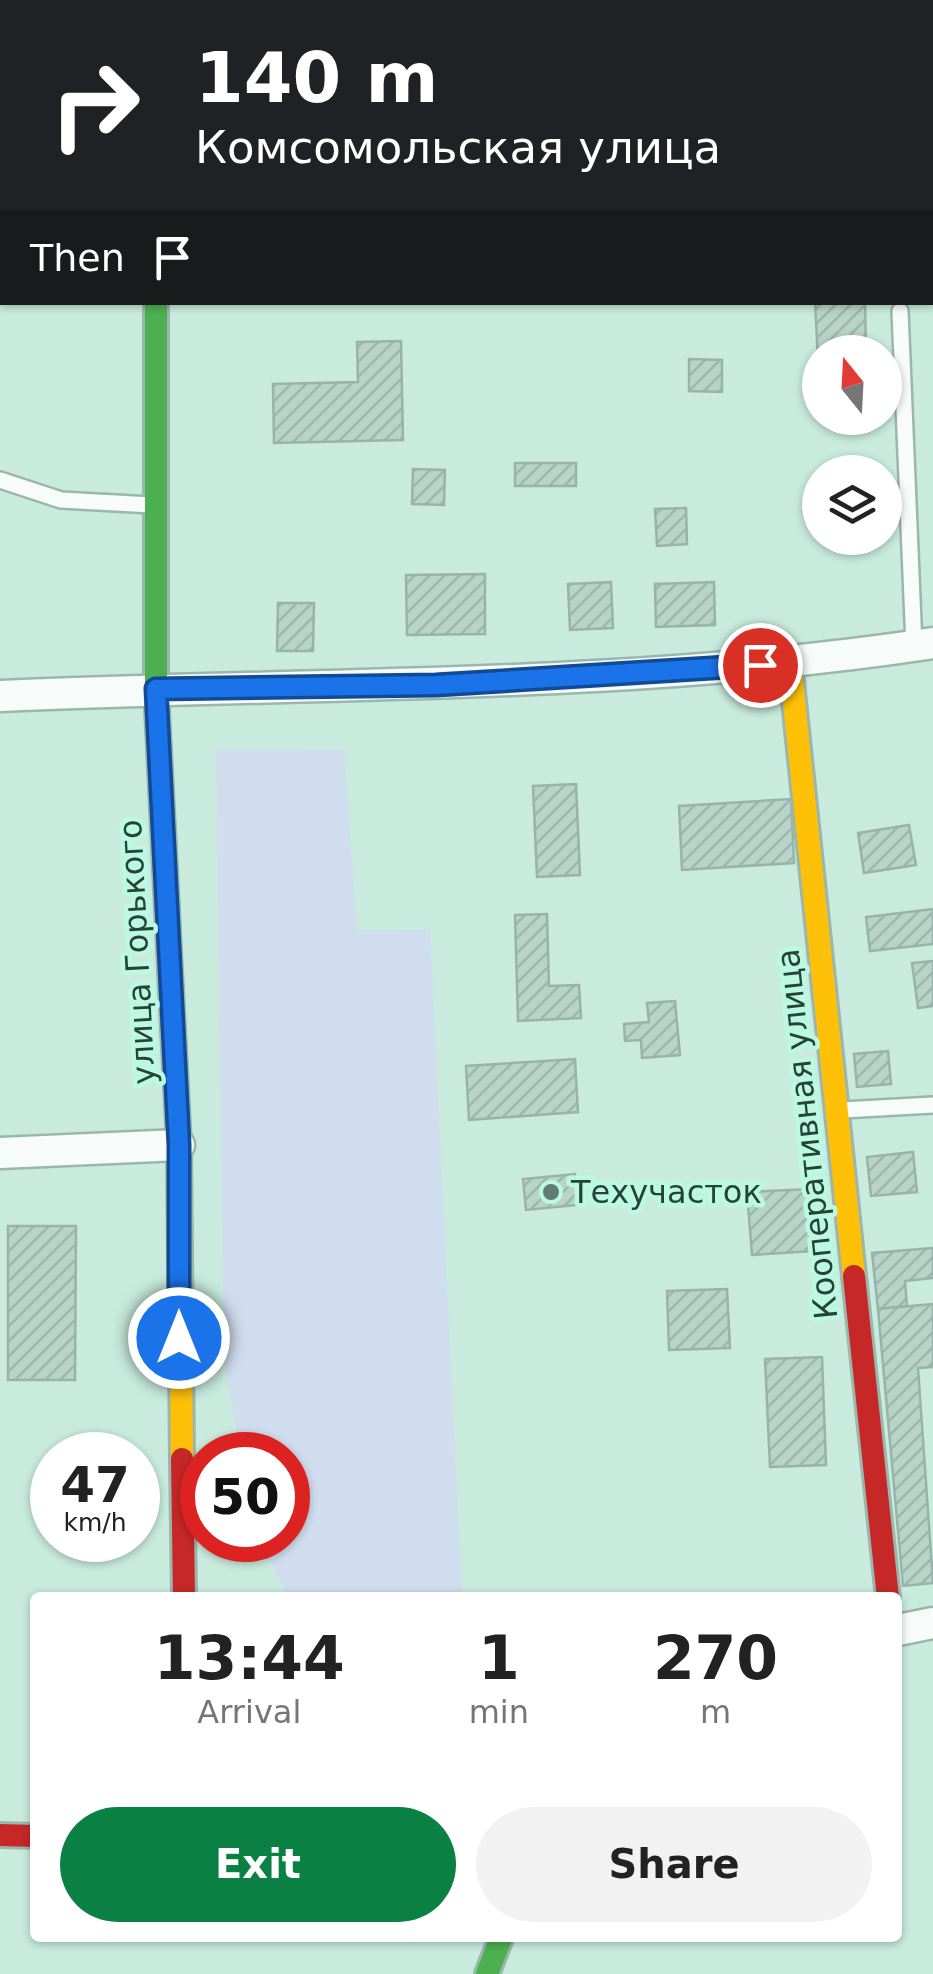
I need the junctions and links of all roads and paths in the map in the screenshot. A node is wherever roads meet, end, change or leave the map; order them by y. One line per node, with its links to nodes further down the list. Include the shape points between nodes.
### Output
1 (156, 305): 4 (main road, улица Горького)
2 (900, 311): 5 (lane)
3 (0, 480): 4 (lane, via 62,500)
4 (156, 505): 7 (main road, улица Горького)
5 (924, 644): 6 (street)
6 (790, 663): 7 (street, via 436,685); 10 (main road, Кооперативная улица)
7 (156, 689): 8 (street); 11 (main road, улица Горького)
8 (0, 696)
9 (933, 1105): 10 (lane)
10 (837, 1110): 14 (main road, Кооперативная улица)
11 (179, 1145): 12 (street); 13 (main road, улица Горького)
12 (0, 1154)
13 (184, 1592)
14 (887, 1592)
15 (933, 1623): 16 (street)
16 (902, 1629)
17 (0, 1835): 18 (main road)
18 (30, 1836)
19 (499, 1942): 20 (main road)
20 (487, 1974)

